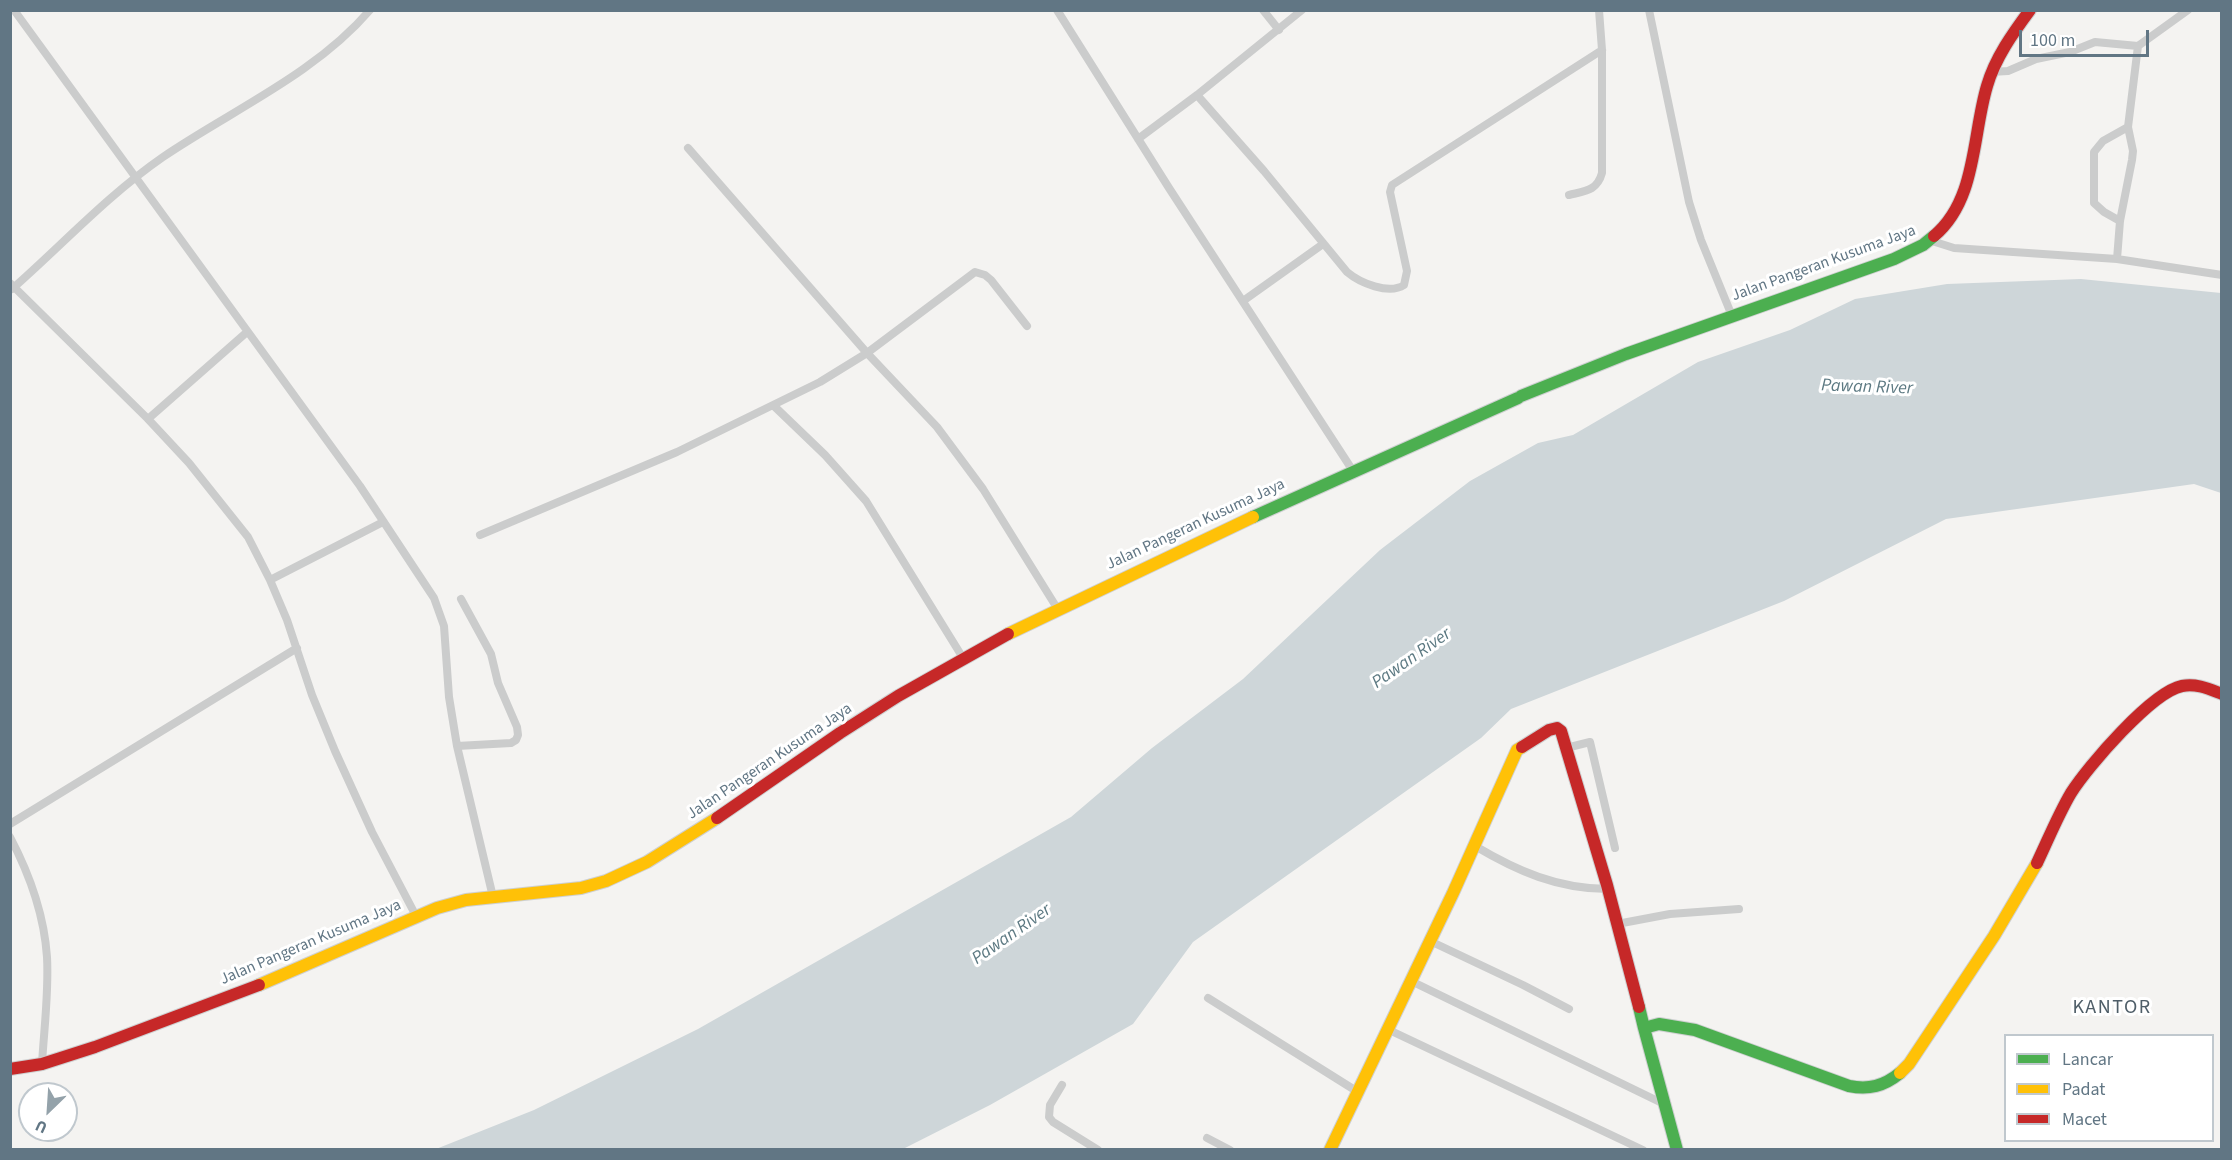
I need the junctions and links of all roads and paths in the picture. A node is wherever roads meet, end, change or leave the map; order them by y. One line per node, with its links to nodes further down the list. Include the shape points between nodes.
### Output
1 (14, 10): 18 (street)
2 (370, 10): 18 (street, via 349,34 318,59 206,129)
3 (1057, 10): 16 (street)
4 (1263, 10): 10 (street)
5 (1302, 10): 10 (street)
6 (1599, 10): 12 (street)
7 (1649, 10): 27 (street, via 1689,202)
8 (2030, 10): 13 (street, Jalan Pangeran Kusuma Jaya, via 2000,52)
9 (2188, 10): 11 (street)
10 (1279, 30): 14 (street)
11 (2138, 46): 13 (street, via 2096,42 2008,71); 15 (street)
12 (1602, 50): 19 (street, via 1600,182 1592,189); 22 (street, via 1392,184 1390,192 1407,272 1403,287 1355,279)
13 (1991, 72): 21 (street, Jalan Pangeran Kusuma Jaya, via 1961,200 1947,225)
14 (1197, 95): 16 (street); 22 (street)
15 (2128, 127): 20 (street, via 2133,151); 20 (street, via 2103,141 2094,152 2094,203)
16 (1138, 139): 26 (street)
17 (688, 148): 30 (street)
18 (137, 178): 25 (street); 29 (street)
19 (1569, 195)
20 (2120, 221): 23 (street)
21 (1932, 241): 23 (street, via 1954,248); 27 (street, Jalan Pangeran Kusuma Jaya, via 1887,262)
22 (1323, 244): 26 (street)
23 (2117, 259): 24 (street)
24 (2222, 275)
25 (12, 286): 32 (street)
26 (1243, 301): 33 (street)
27 (1732, 316): 33 (street, Jalan Pangeran Kusuma Jaya, via 1519,397)
28 (1027, 326): 30 (street, via 991,280 975,272)
29 (247, 332): 32 (street); 34 (street)
30 (867, 353): 31 (street); 38 (street, via 963,460)
31 (774, 405): 35 (street, via 632,472); 40 (street, via 866,501)
32 (148, 419): 36 (street, via 248,537)
33 (1353, 471): 38 (street, Jalan Pangeran Kusuma Jaya)
34 (383, 522): 36 (street); 42 (street, via 434,598 442,617)
35 (480, 535)
36 (270, 580): 39 (street)
37 (461, 600): 42 (street, via 490,654 518,735 511,743)
38 (1057, 608): 40 (street, Jalan Pangeran Kusuma Jaya)
39 (297, 648): 44 (street); 51 (street, via 335,751)
40 (963, 658): 49 (street, Jalan Pangeran Kusuma Jaya, via 840,733 647,862 593,886)
41 (2222, 694): 57 (street, via 2195,685 2168,691 2085,772 2003,920 1909,1064 1890,1082 1865,1089 1849,1086 1695,1030 1659,1024)
42 (457, 746): 49 (street)
43 (1566, 748): 46 (street, via 1561,731 1555,728 1517,750); 47 (street, via 1584,743); 48 (street)
44 (10, 824)
45 (10, 837): 59 (street, via 35,892 46,940)
46 (1475, 846): 48 (street, via 1534,877); 53 (street)
47 (1616, 848)
48 (1608, 889): 52 (street)
49 (493, 897): 51 (street, Jalan Pangeran Kusuma Jaya, via 451,904)
50 (1739, 909): 52 (street)
51 (416, 916): 59 (street, Jalan Pangeran Kusuma Jaya, via 281,976)
52 (1625, 922): 57 (street)
53 (1430, 941): 54 (street); 56 (street)
54 (1411, 981): 58 (street); 63 (street)
55 (1208, 998): 62 (street)
56 (1569, 1009)
57 (1644, 1028): 63 (street)
58 (1387, 1029): 62 (street); 68 (street)
59 (42, 1064): 60 (street, Jalan Pangeran Kusuma Jaya)
60 (10, 1069)
61 (1062, 1085): 65 (street, via 1050,1105 1049,1117)
62 (1358, 1092): 67 (street)
63 (1666, 1105): 69 (street)
64 (1207, 1138): 66 (street)
65 (1098, 1149)
66 (1230, 1149)
67 (1330, 1149)
68 (1643, 1149)
69 (1677, 1149)

